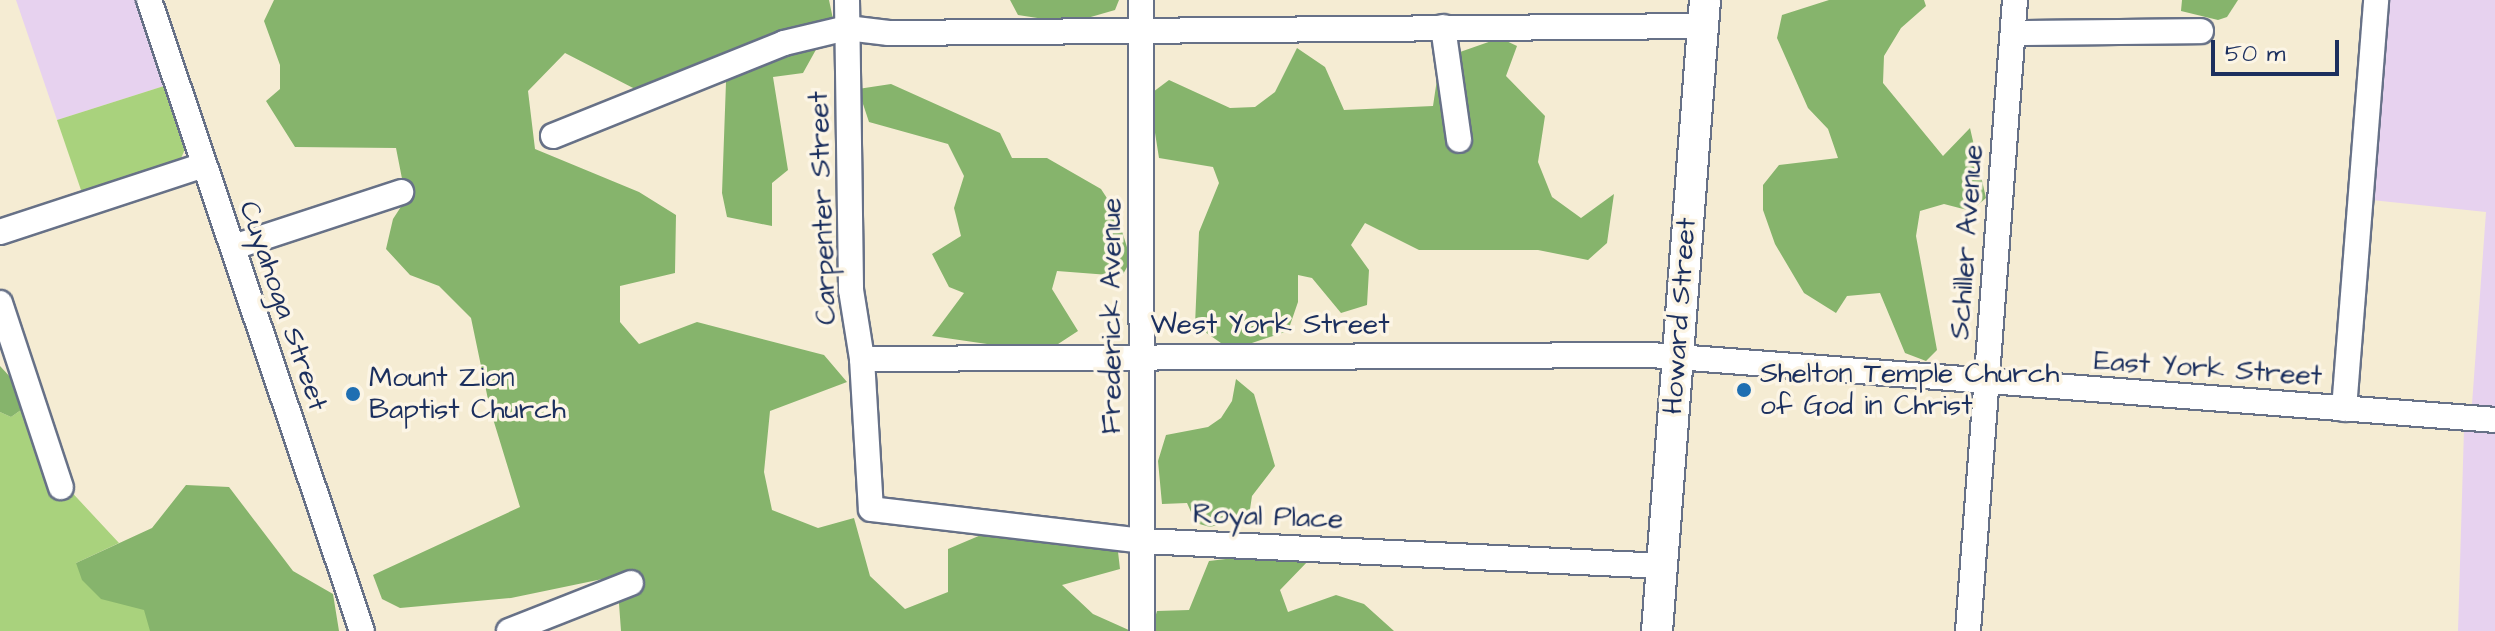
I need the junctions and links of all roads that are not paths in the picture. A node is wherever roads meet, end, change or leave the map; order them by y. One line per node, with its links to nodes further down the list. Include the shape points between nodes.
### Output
1 (149, 0): 14 (street, Cuyahoga Street)
2 (847, 0): 8 (street, Carpenter Street)
3 (1141, 0): 9 (street, Frederick Avenue)
4 (2015, 0): 11 (street, Schiller Avenue)
5 (2376, 0): 23 (street)
6 (1704, 13): 7 (street); 21 (main road, Howard Street)
7 (1443, 27): 9 (street); 13 (street)
8 (847, 28): 9 (street, via 889,33); 12 (street, via 784,43); 20 (street, Carpenter Street, via 851,290)
9 (1141, 31): 19 (street, Frederick Avenue)
10 (2201, 31): 11 (street)
11 (2014, 33): 22 (street, Schiller Avenue)
12 (553, 136)
13 (1459, 140)
14 (201, 166): 16 (street); 17 (street, Cuyahoga Street)
15 (401, 192): 17 (street)
16 (0, 232)
17 (234, 247): 30 (street, Cuyahoga Street)
18 (0, 303): 25 (street)
19 (1143, 355): 20 (street, West York Street); 21 (street, West York Street, via 1616,354); 27 (street, Frederick Avenue)
20 (862, 359): 26 (street, Carpenter Street)
21 (1678, 359): 22 (street, East York Street); 28 (main road, Howard Street)
22 (1987, 383): 23 (street, East York Street); 34 (street, Schiller Avenue)
23 (2344, 409): 24 (street, East York Street)
24 (2495, 420)
25 (61, 487)
26 (871, 509): 27 (street, Royal Place)
27 (1143, 541): 28 (street, Royal Place); 32 (street, Frederick Avenue)
28 (1664, 566): 33 (main road, Howard Street)
29 (631, 583): 31 (street)
30 (362, 631)
31 (509, 631)
32 (1142, 631)
33 (1657, 631)
34 (1968, 631)

